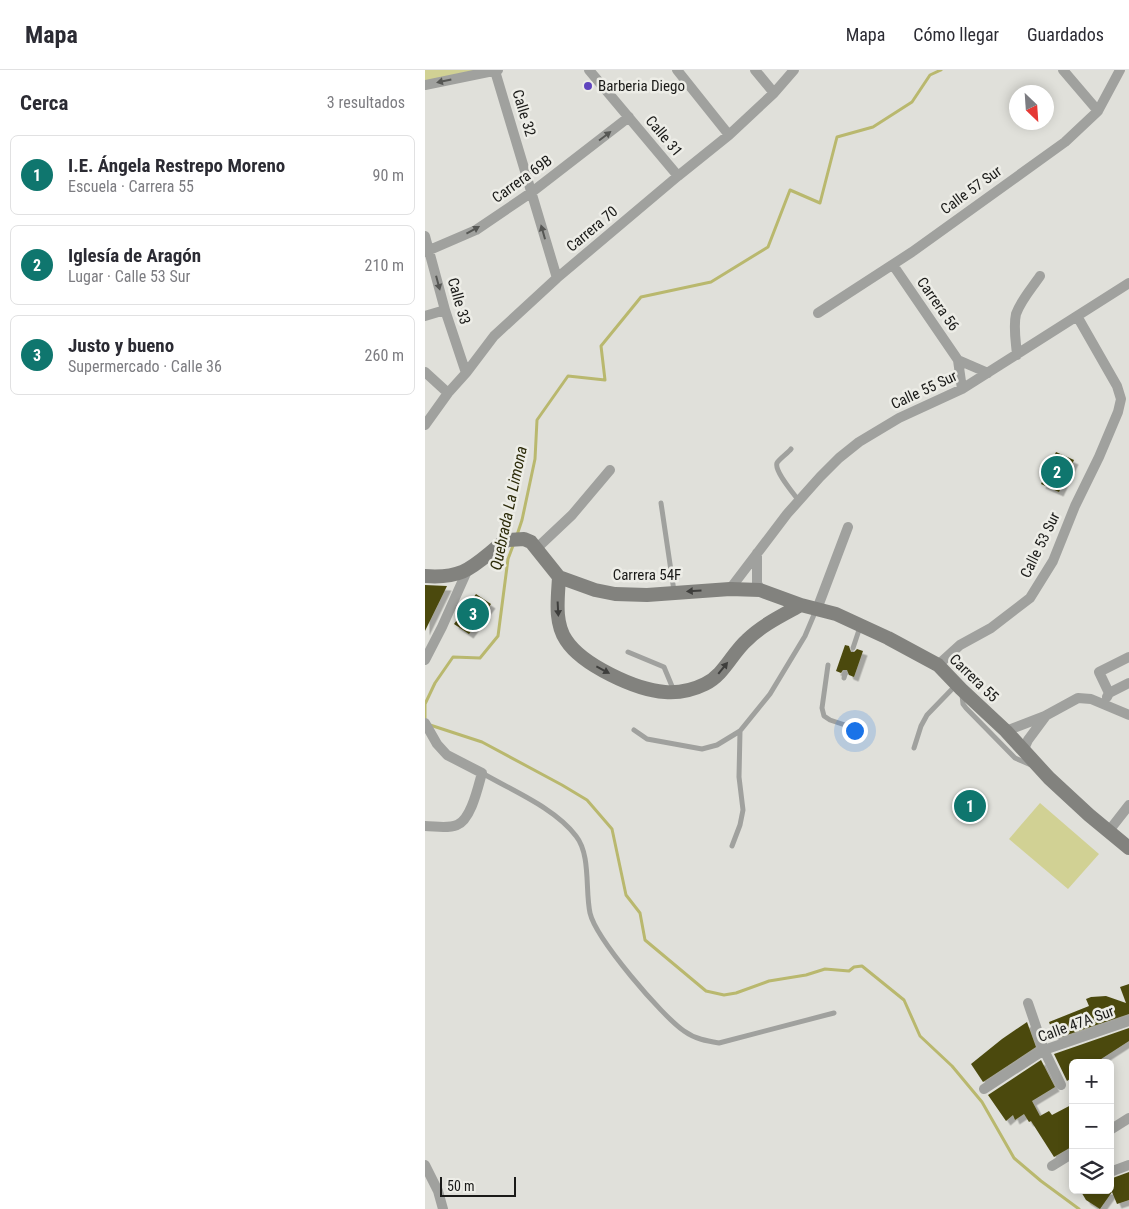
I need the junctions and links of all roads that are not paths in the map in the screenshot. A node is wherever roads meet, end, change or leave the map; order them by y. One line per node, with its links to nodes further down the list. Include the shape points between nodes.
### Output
1 (497, 70): 8 (street, one-way to 8); 14 (street, Calle 32)
2 (589, 70): 11 (street, Calle 31)
3 (677, 70): 12 (street)
4 (755, 70): 9 (street)
5 (795, 70): 9 (street, Carrera 70)
6 (1063, 70): 10 (street)
7 (1120, 70): 10 (street, Calle 57 Sur)
8 (425, 85)
9 (774, 94): 12 (street, Carrera 70)
10 (1098, 111): 17 (street, Calle 57 Sur, via 1065,142)
11 (629, 117): 13 (street, Calle 31); 14 (street, Carrera 69B, one-way to 11)
12 (729, 135): 13 (street, Carrera 70)
13 (678, 176): 19 (street, Carrera 70)
14 (532, 192): 16 (street, Carrera 69B, one-way to 14, via 476,230); 19 (street, Calle 32, one-way to 14)
15 (425, 236): 16 (street, Calle 33)
16 (427, 252): 21 (street, Calle 33, one-way to 21)
17 (893, 265): 22 (street, Calle 57 Sur); 26 (street, Carrera 56)
18 (1040, 276): 25 (street, via 1016,314)
19 (557, 278): 28 (street, Carrera 70, via 494,336)
20 (1129, 283): 24 (street, Calle 55 Sur)
21 (445, 310): 23 (street); 28 (street, Calle 33)
22 (818, 313)
23 (425, 316)
24 (1077, 316): 25 (street, Calle 55 Sur); 54 (street, Calle 53 Sur, via 1117,386 1121,399 1118,412 1053,561 1030,598 991,628 960,645)
25 (1017, 355): 29 (street, Calle 55 Sur)
26 (958, 360): 29 (street); 30 (street, Carrera 56)
27 (425, 372): 31 (street)
28 (466, 373): 31 (street, Carrera 70)
29 (988, 373): 30 (street, Calle 55 Sur)
30 (962, 389): 35 (street, Calle 55 Sur, via 879,429 839,458)
31 (448, 393): 32 (street, Carrera 70)
32 (425, 425)
33 (791, 449): 35 (lane, via 777,466)
34 (610, 470): 38 (street, via 573,514)
35 (799, 501): 39 (street, Calle 55 Sur)
36 (661, 503): 45 (lane)
37 (848, 527): 47 (street)
38 (537, 548): 40 (main road, via 524,539 508,540); 42 (main road)
39 (757, 553): 43 (street, Calle 55 Sur); 44 (street)
40 (467, 571): 41 (main road); 52 (street)
41 (425, 576)
42 (559, 577): 45 (main road, Carrera 54F, via 615,594); 57 (main road, one-way to 57, via 558,620 565,640 580,656 605,671 651,690)
43 (730, 589): 44 (main road, Carrera 54F); 45 (main road, Carrera 54F, one-way to 45)
44 (760, 590): 46 (main road, Carrera 55)
45 (674, 593)
46 (801, 606): 47 (main road, Carrera 55); 57 (main road, one-way to 46, via 695,689 708,682 720,673 748,638)
47 (817, 608): 48 (main road, Carrera 55); 65 (lane, via 805,636 770,694)
48 (861, 625): 49 (lane); 54 (main road, Carrera 55)
49 (853, 648)
50 (628, 652): 57 (lane, via 664,667)
51 (1129, 657): 58 (street, via 1099,672)
52 (425, 660)
53 (828, 665): 62 (lane, via 821,708 830,720)
54 (938, 665): 56 (main road, Carrera 55)
55 (1129, 683): 58 (street)
56 (959, 687): 66 (main road, Carrera 55); 67 (lane, via 927,715); 69 (lane, via 963,704 1015,758)
57 (678, 692)
58 (1109, 692): 59 (street)
59 (1103, 705): 60 (street); 61 (street, via 1079,698)
60 (1129, 715)
61 (1045, 716): 66 (street); 68 (street)
62 (851, 727)
63 (428, 728): 70 (street, via 447,755)
64 (634, 730): 65 (lane, via 647,739 701,749)
65 (740, 731): 74 (lane, via 739,777 743,810)
66 (1006, 731): 68 (main road, Carrera 55)
67 (914, 748)
68 (1023, 750): 69 (main road, Carrera 55)
69 (1041, 769): 73 (main road, Carrera 55)
70 (482, 773): 72 (street, via 465,820 449,827); 77 (lane, via 565,822 578,838 585,860 591,914 597,928 645,993 683,1031 703,1041 719,1043)
71 (1129, 805): 73 (street)
72 (425, 826)
73 (1108, 832): 75 (main road, Carrera 55)
74 (732, 846)
75 (1129, 848)
76 (1028, 1003): 79 (street)
77 (834, 1013)
78 (1129, 1021): 79 (street, Calle 47A Sur)
79 (1044, 1050): 80 (street); 81 (street, Calle 47A Sur)
80 (1061, 1086)
81 (984, 1089)
82 (1129, 1118): 83 (street)
83 (1114, 1127)
84 (1069, 1155): 87 (street)
85 (425, 1165): 89 (street)
86 (1129, 1165): 88 (street)
87 (1052, 1166)
88 (1114, 1171)
89 (443, 1209)

